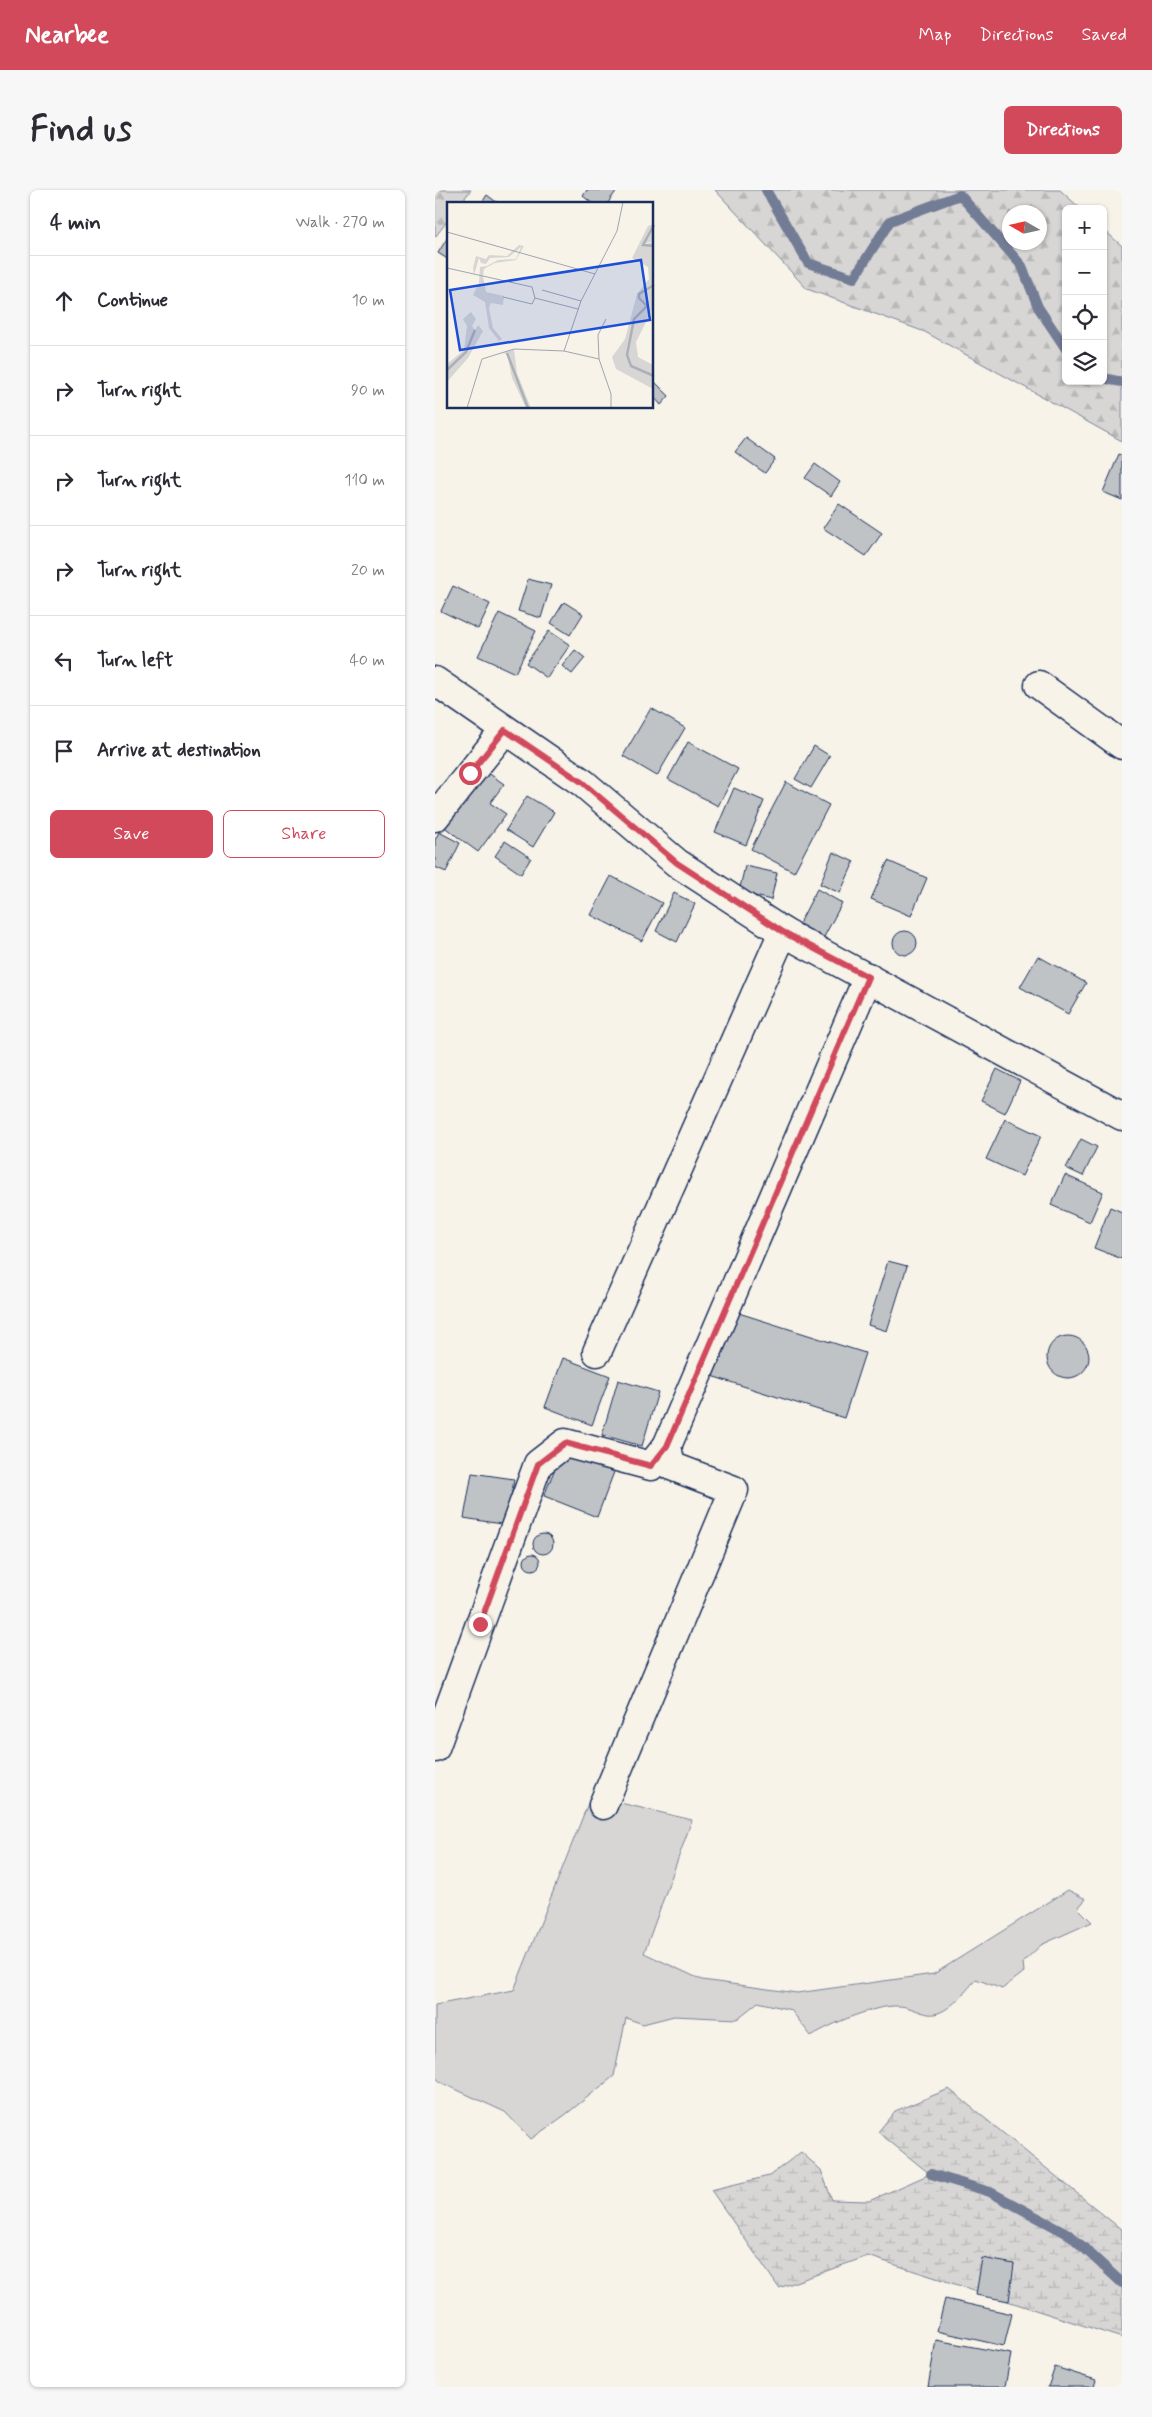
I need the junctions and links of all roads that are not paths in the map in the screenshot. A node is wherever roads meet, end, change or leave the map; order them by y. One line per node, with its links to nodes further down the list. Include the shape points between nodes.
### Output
1 (435, 681): 3 (street)
2 (1039, 685): 4 (street)
3 (505, 730): 5 (street); 6 (street, via 583,783 677,863)
4 (1122, 745)
5 (435, 817)
6 (783, 932): 7 (street); 9 (street)
7 (868, 977): 8 (street); 10 (street)
8 (1122, 1116)
9 (597, 1352)
10 (667, 1446): 11 (street, via 651,1466 565,1443 538,1464); 12 (street, via 671,1466 734,1490)
11 (435, 1748)
12 (603, 1805)

